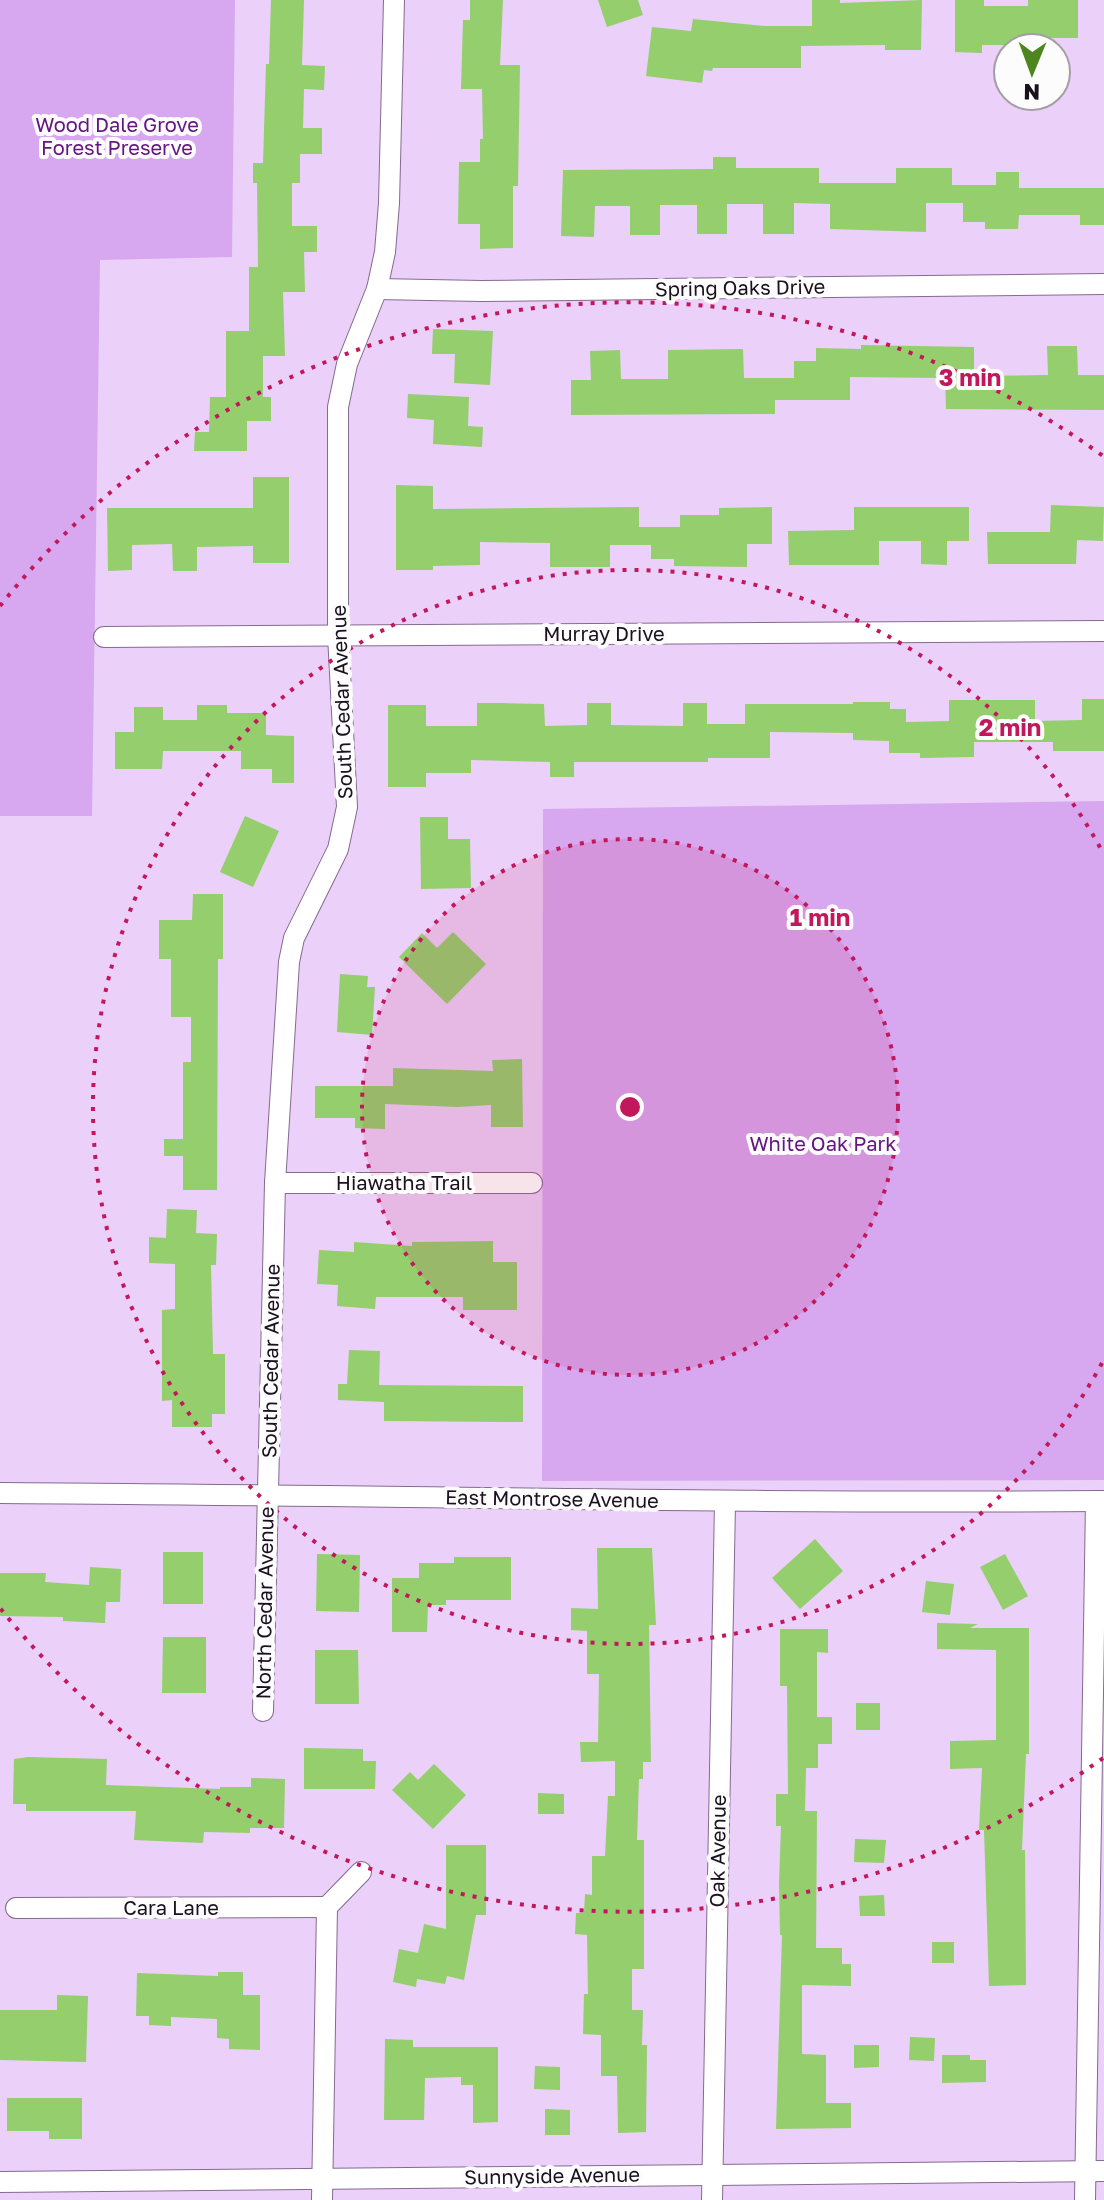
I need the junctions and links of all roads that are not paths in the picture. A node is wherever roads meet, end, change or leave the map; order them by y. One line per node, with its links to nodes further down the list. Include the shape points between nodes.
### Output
1 (394, 0): 3 (street, South Cedar Avenue, via 389,203)
2 (1104, 284): 3 (street, Spring Oaks Drive)
3 (377, 289): 5 (street, South Cedar Avenue, via 347,364 338,407)
4 (1104, 631): 5 (street, Murray Drive)
5 (338, 635): 6 (street, Murray Drive); 7 (street, South Cedar Avenue, via 347,807 338,849 294,938 289,962)
6 (104, 637)
7 (275, 1183): 8 (street, Hiawatha Trail); 10 (street, South Cedar Avenue)
8 (532, 1183)
9 (0, 1493): 10 (street, East Montrose Avenue)
10 (268, 1495): 12 (street, East Montrose Avenue); 13 (street, North Cedar Avenue)
11 (1100, 1501): 12 (street, East Montrose Avenue); 17 (street)
12 (725, 1502): 18 (street, Oak Avenue)
13 (263, 1711)
14 (361, 1872): 15 (street)
15 (327, 1907): 16 (street, Cara Lane); 20 (street)
16 (16, 1908)
17 (1095, 2171): 18 (street, Sunnyside Avenue); 22 (street)
18 (713, 2173): 20 (street, Sunnyside Avenue); 21 (street, Oak Avenue)
19 (0, 2182): 20 (street, Sunnyside Avenue)
20 (323, 2190)
21 (712, 2200)
22 (1085, 2200)

